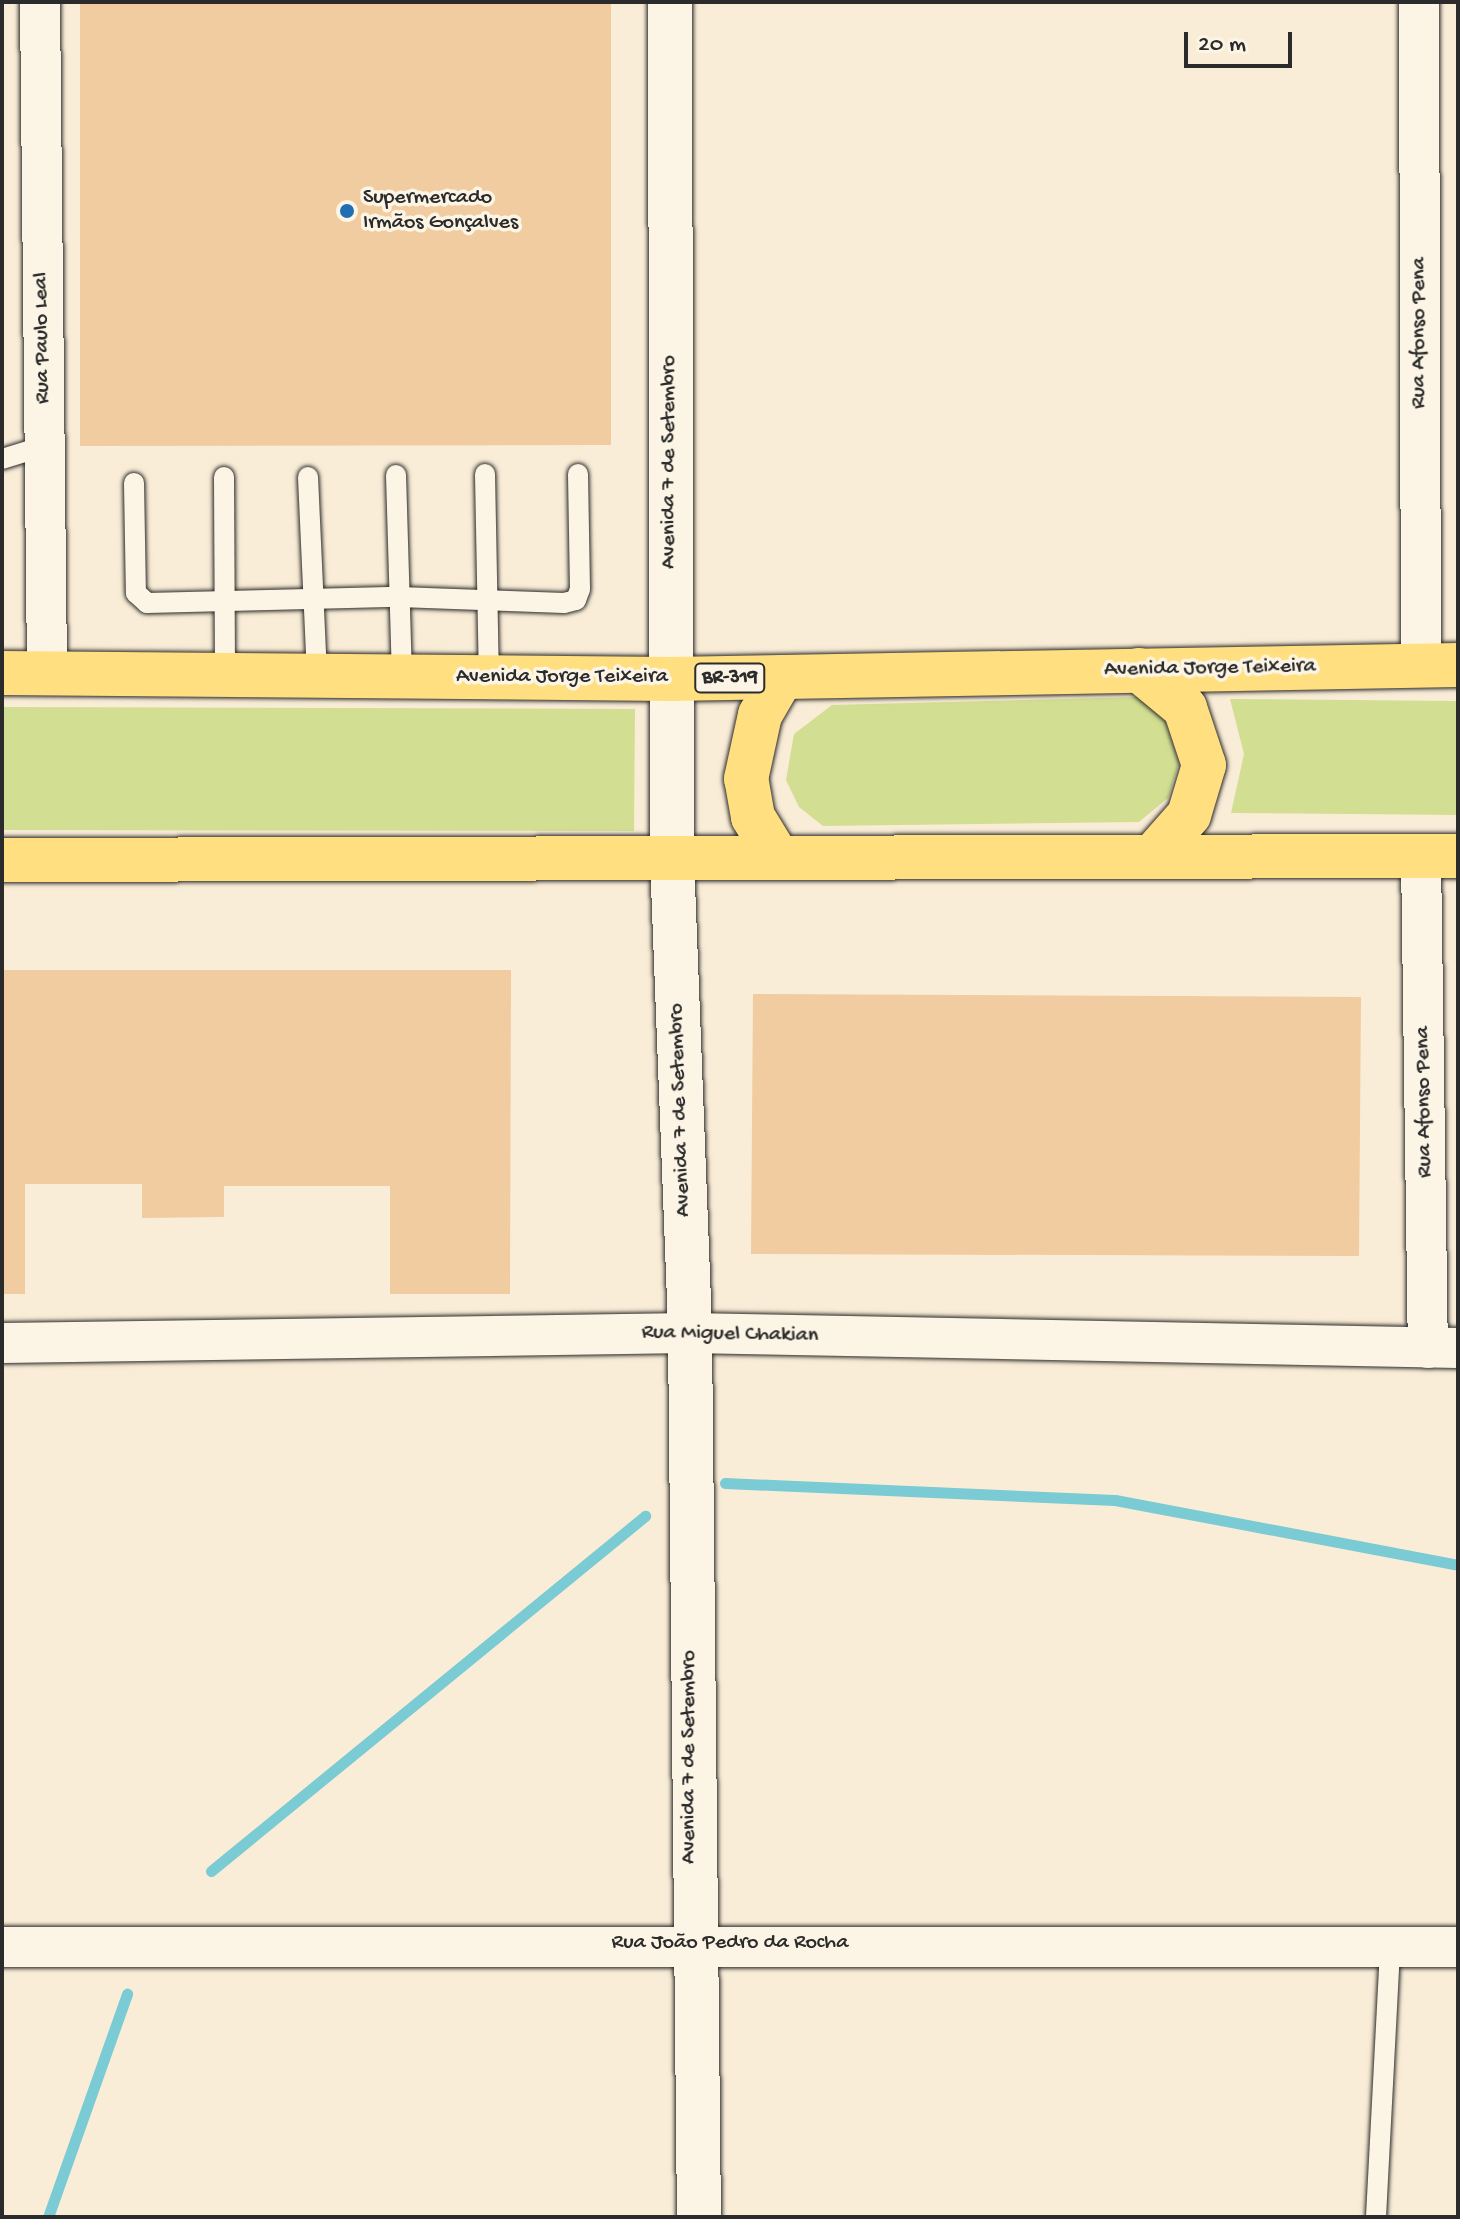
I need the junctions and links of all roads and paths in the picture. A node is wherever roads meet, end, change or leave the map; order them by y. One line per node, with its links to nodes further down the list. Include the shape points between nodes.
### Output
1 (40, 2): 4 (street, Rua Paulo Leal)
2 (670, 2): 25 (main road, Avenida 7 de Setembro)
3 (1419, 2): 16 (street, Rua Afonso Pena)
4 (44, 446): 5 (lane); 19 (street, Rua Paulo Leal)
5 (2, 459)
6 (485, 474): 14 (lane)
7 (578, 474): 14 (lane, via 576,600)
8 (396, 475): 13 (lane)
9 (224, 477): 15 (lane)
10 (308, 477): 12 (lane)
11 (134, 483): 15 (lane, via 141,600)
12 (314, 597): 13 (lane); 15 (lane); 21 (lane)
13 (399, 597): 14 (lane); 22 (lane)
14 (487, 597): 24 (lane)
15 (226, 601): 20 (lane)
16 (1440, 665): 17 (highway, Avenida Jorge Teixeira / BR-319)
17 (1139, 670): 23 (highway, Avenida Jorge Teixeira / BR-319); 27 (highway, via 1185,708 1204,765 1189,815)
18 (2, 673): 19 (highway, Avenida Jorge Teixeira / BR-319)
19 (47, 673): 20 (highway, Avenida Jorge Teixeira / BR-319)
20 (225, 675): 21 (highway, Avenida Jorge Teixeira / BR-319)
21 (317, 677): 22 (highway, Avenida Jorge Teixeira / BR-319)
22 (402, 677): 24 (highway, Avenida Jorge Teixeira / BR-319)
23 (782, 677): 25 (highway, Avenida Jorge Teixeira / BR-319); 29 (highway, via 760,715 746,779 753,817)
24 (489, 678): 25 (highway, Avenida Jorge Teixeira / BR-319)
25 (671, 679): 28 (main road, Avenida 7 de Setembro)
26 (1440, 856): 27 (highway); 33 (street, Rua Afonso Pena)
27 (1152, 857): 29 (highway)
28 (672, 858): 29 (highway); 30 (highway); 31 (main road, Avenida 7 de Setembro)
29 (778, 858)
30 (2, 860)
31 (690, 1333): 32 (street, Rua Miguel Chakian); 33 (street, Rua Miguel Chakian); 34 (main road, Avenida 7 de Setembro)
32 (2, 1343)
33 (1443, 1348)
34 (692, 1944): 35 (street, Rua João Pedro da Rocha); 36 (street, Rua João Pedro da Rocha); 38 (main road, Avenida 7 de Setembro)
35 (2, 1947)
36 (1390, 1947): 37 (street, Rua João Pedro da Rocha); 39 (lane)
37 (1458, 1947)
38 (699, 2217)
39 (1376, 2217)

